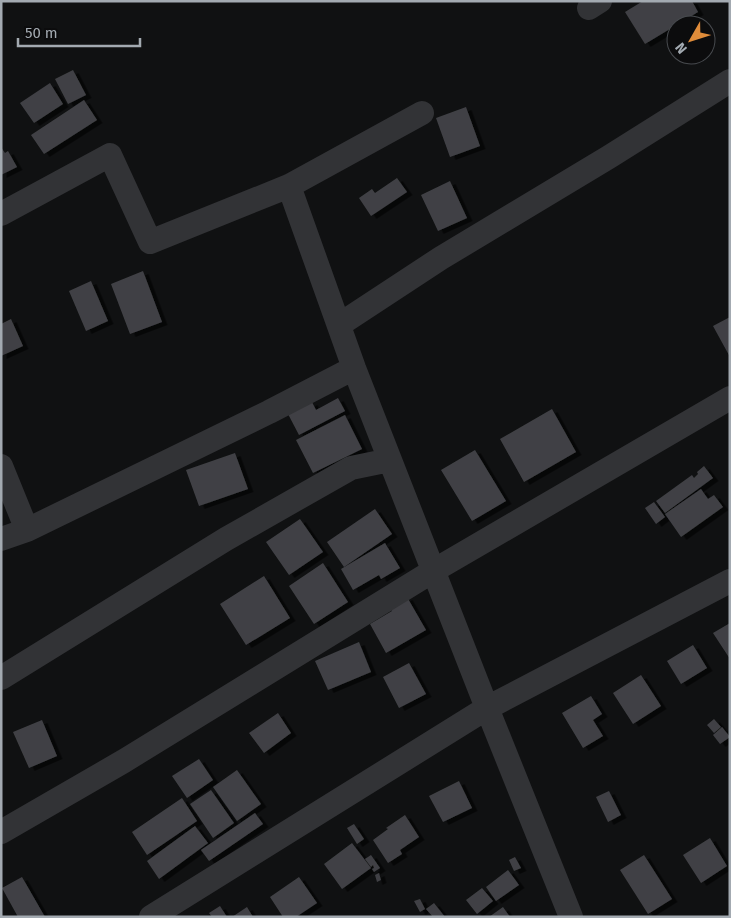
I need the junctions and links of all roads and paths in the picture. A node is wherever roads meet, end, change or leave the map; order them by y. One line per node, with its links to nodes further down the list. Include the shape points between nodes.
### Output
1 (730, 81): 5 (street, via 441,258)
2 (422, 113): 3 (street)
3 (289, 186): 4 (street, via 150,242 110,155); 5 (street)
4 (1, 214)
5 (339, 325): 6 (street)
6 (354, 368): 8 (street); 10 (street)
7 (730, 398): 12 (street)
8 (390, 460): 12 (street); 14 (street, via 351,468 226,539)
9 (1, 466): 10 (street)
10 (28, 530): 11 (street)
11 (1, 539)
12 (433, 571): 15 (street); 16 (street, via 124,761)
13 (730, 581): 15 (street)
14 (1, 678)
15 (487, 708): 17 (street); 18 (street)
16 (1, 832)
17 (151, 917)
18 (571, 917)

